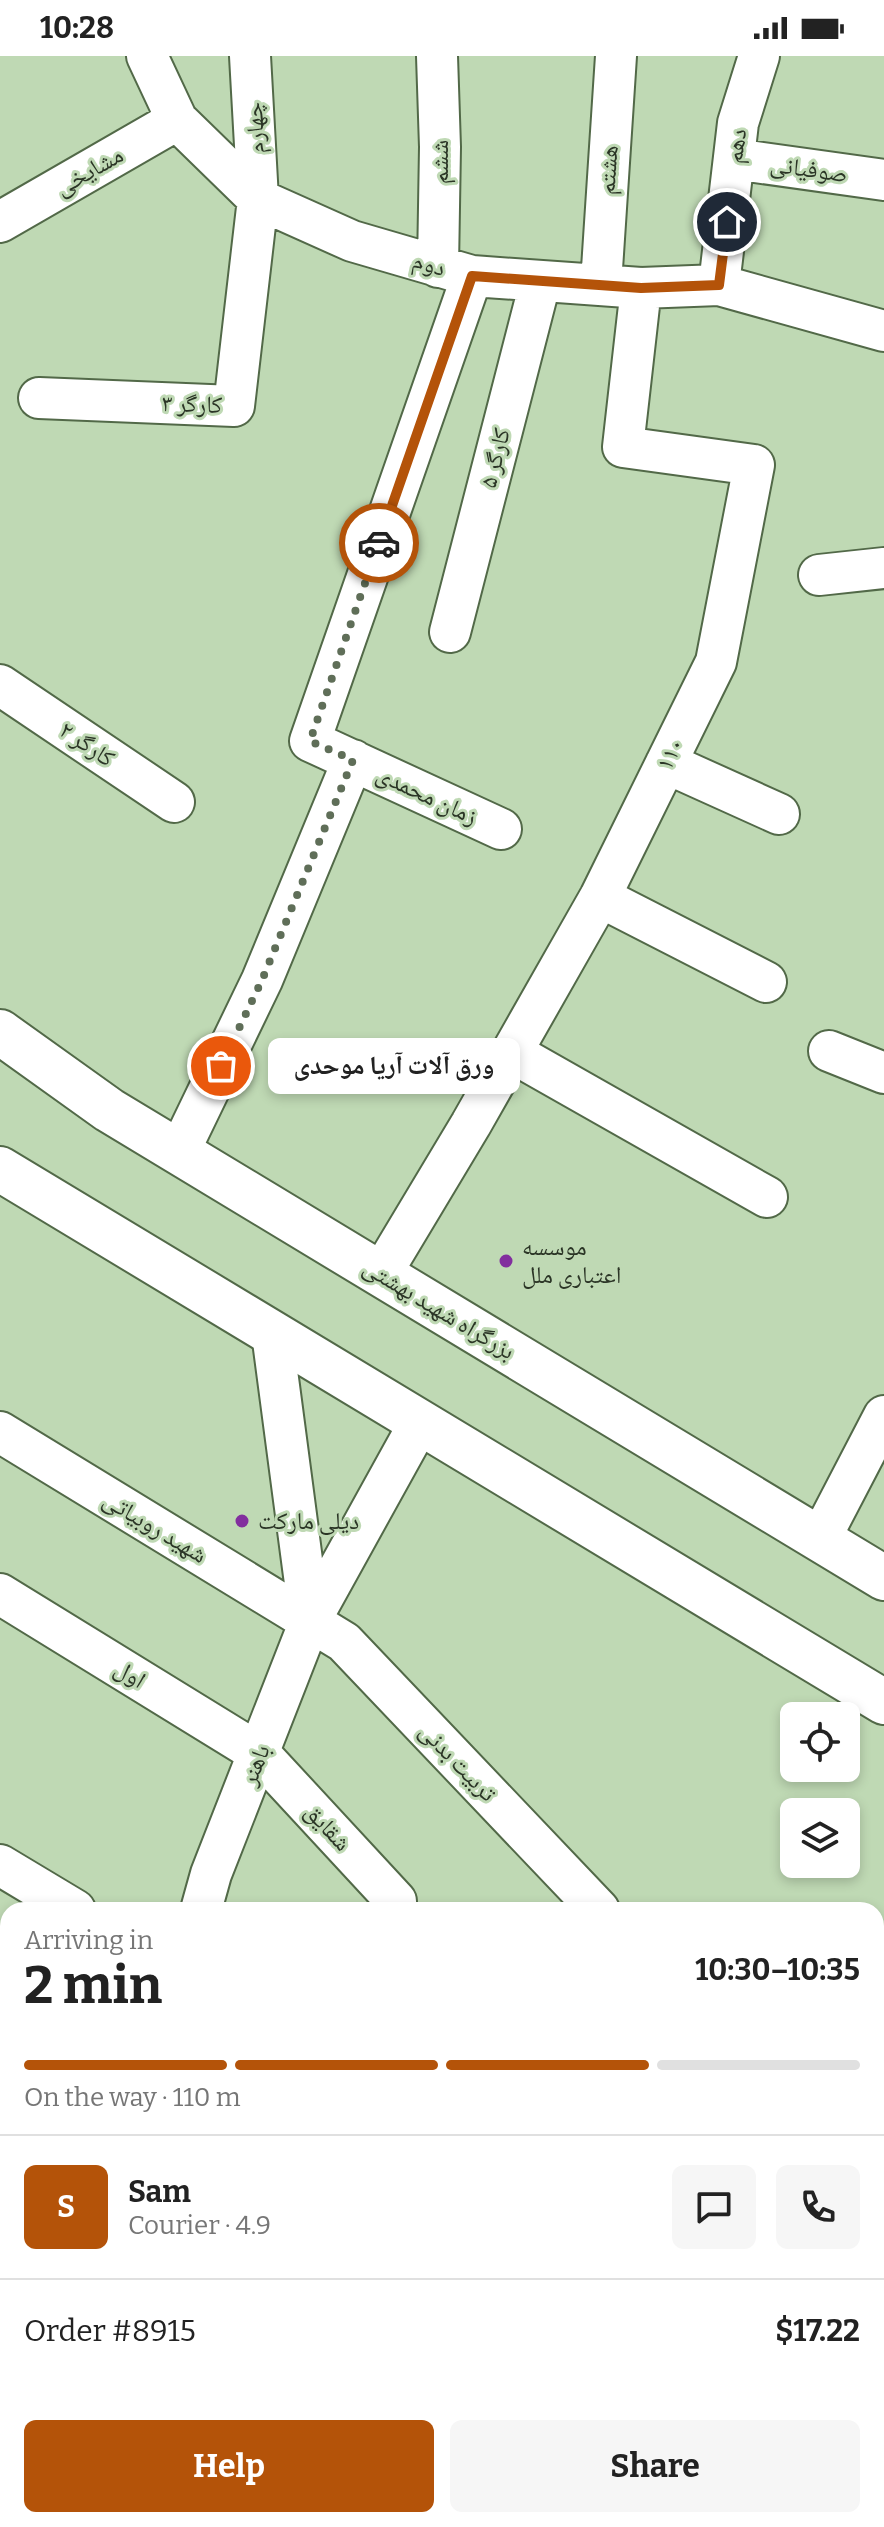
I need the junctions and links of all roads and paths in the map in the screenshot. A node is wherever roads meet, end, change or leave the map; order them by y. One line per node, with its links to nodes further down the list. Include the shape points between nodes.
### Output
1 (147, 56): 6 (street, دوم)
2 (250, 56): 9 (street, چهارم)
3 (437, 56): 11 (street, ششم, via 440,147)
4 (616, 56): 13 (street, هشتم)
5 (759, 56): 7 (street, دهم, via 738,123)
6 (177, 120): 9 (street, دوم); 10 (street, مشایخی)
7 (734, 159): 8 (street, صوفیانی); 14 (street, دهم)
8 (884, 180)
9 (258, 199): 11 (street, دوم, via 352,241); 17 (street, کارگر ۳, via 234,406)
10 (0, 222)
11 (455, 272): 12 (street, دوم); 22 (street, زمان محمدی, via 310,741)
12 (540, 283): 13 (street, دوم); 20 (street, کارگر ۵)
13 (601, 284): 15 (street, دوم)
14 (719, 285): 15 (street, دوم); 16 (street, دوم)
15 (641, 288): 23 (street, ۱۱۰, via 623,447 754,465 716,662)
16 (884, 331)
17 (39, 398)
18 (884, 568): 19 (street)
19 (819, 575)
20 (450, 632)
21 (0, 685): 24 (street, کارگر ۲)
22 (353, 760): 26 (street, زمان محمدی); 33 (street, زمان محمدی, via 262,980)
23 (666, 763): 25 (street); 27 (street, ۱۱۰)
24 (174, 802)
25 (779, 814)
26 (501, 829)
27 (600, 897): 28 (street); 31 (street, ۱۱۰)
28 (766, 982)
29 (0, 1032): 33 (highway, بزرگراه شهید بهشتی, via 101,1105)
30 (829, 1051): 32 (street)
31 (513, 1053): 35 (street); 36 (street, ۱۱۰)
32 (884, 1073)
33 (179, 1152): 36 (highway, بزرگراه شهید بهشتی)
34 (0, 1169): 37 (highway)
35 (767, 1197)
36 (381, 1274): 41 (highway, بزرگراه شهید بهشتی)
37 (272, 1333): 39 (highway); 44 (street, باهنر)
38 (884, 1416): 41 (street)
39 (420, 1422): 44 (street, باهنر); 45 (highway)
40 (0, 1432): 44 (street, شهید روبیاتی)
41 (820, 1539): 42 (highway, بزرگراه شهید بهشتی)
42 (884, 1578)
43 (0, 1594): 46 (street, اول)
44 (310, 1621): 46 (street, باهنر); 51 (street, تربیت بدنی, via 344,1642)
45 (884, 1702)
46 (260, 1754): 48 (street, شقایق); 50 (street, باهنر)
47 (0, 1865): 49 (street)
48 (396, 1901)
49 (62, 1902)
50 (203, 1902)
51 (591, 1902)

